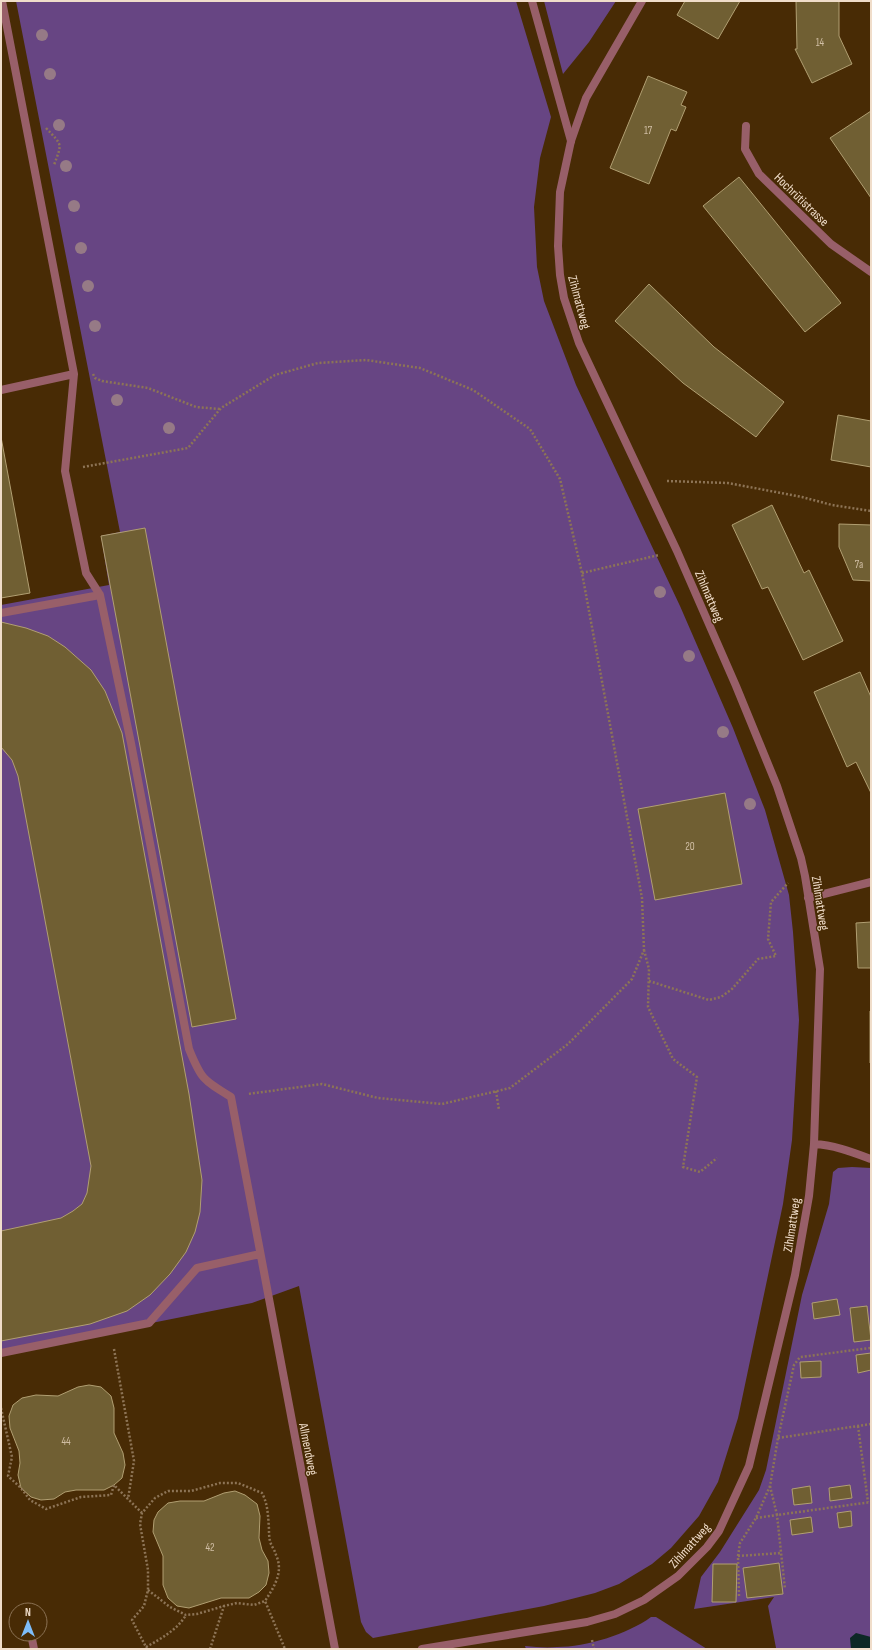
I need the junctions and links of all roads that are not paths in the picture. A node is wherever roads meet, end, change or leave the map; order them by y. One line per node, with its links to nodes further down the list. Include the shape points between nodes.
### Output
1 (2, 1): 7 (street)
2 (532, 1): 5 (street)
3 (642, 1): 5 (street, Zihlmattweg, via 586,98)
4 (746, 126): 6 (street, Hochrütistrasse, via 745,149 759,174 831,244)
5 (571, 141): 12 (street, Zihlmattweg, via 560,192 558,216 559,260 564,298 579,343 678,551 777,786 805,876)
6 (871, 272)
7 (74, 374): 8 (street); 9 (street, via 65,470 86,573)
8 (1, 390)
9 (100, 595): 10 (street); 15 (street, Allmendweg, via 189,1049 197,1069 206,1081 231,1097)
10 (1, 613)
11 (871, 882): 12 (street)
12 (808, 898): 13 (street, Zihlmattweg, via 820,969)
13 (814, 1144): 14 (street, via 850,1151); 18 (street, Zihlmattweg, via 809,1196 795,1274 750,1466 719,1531 707,1547 678,1576 644,1600 614,1614 587,1622)
14 (871, 1159)
15 (260, 1254): 16 (street, via 197,1268 149,1323); 17 (street, Allmendweg)
16 (1, 1353)
17 (335, 1649)
18 (422, 1649)

